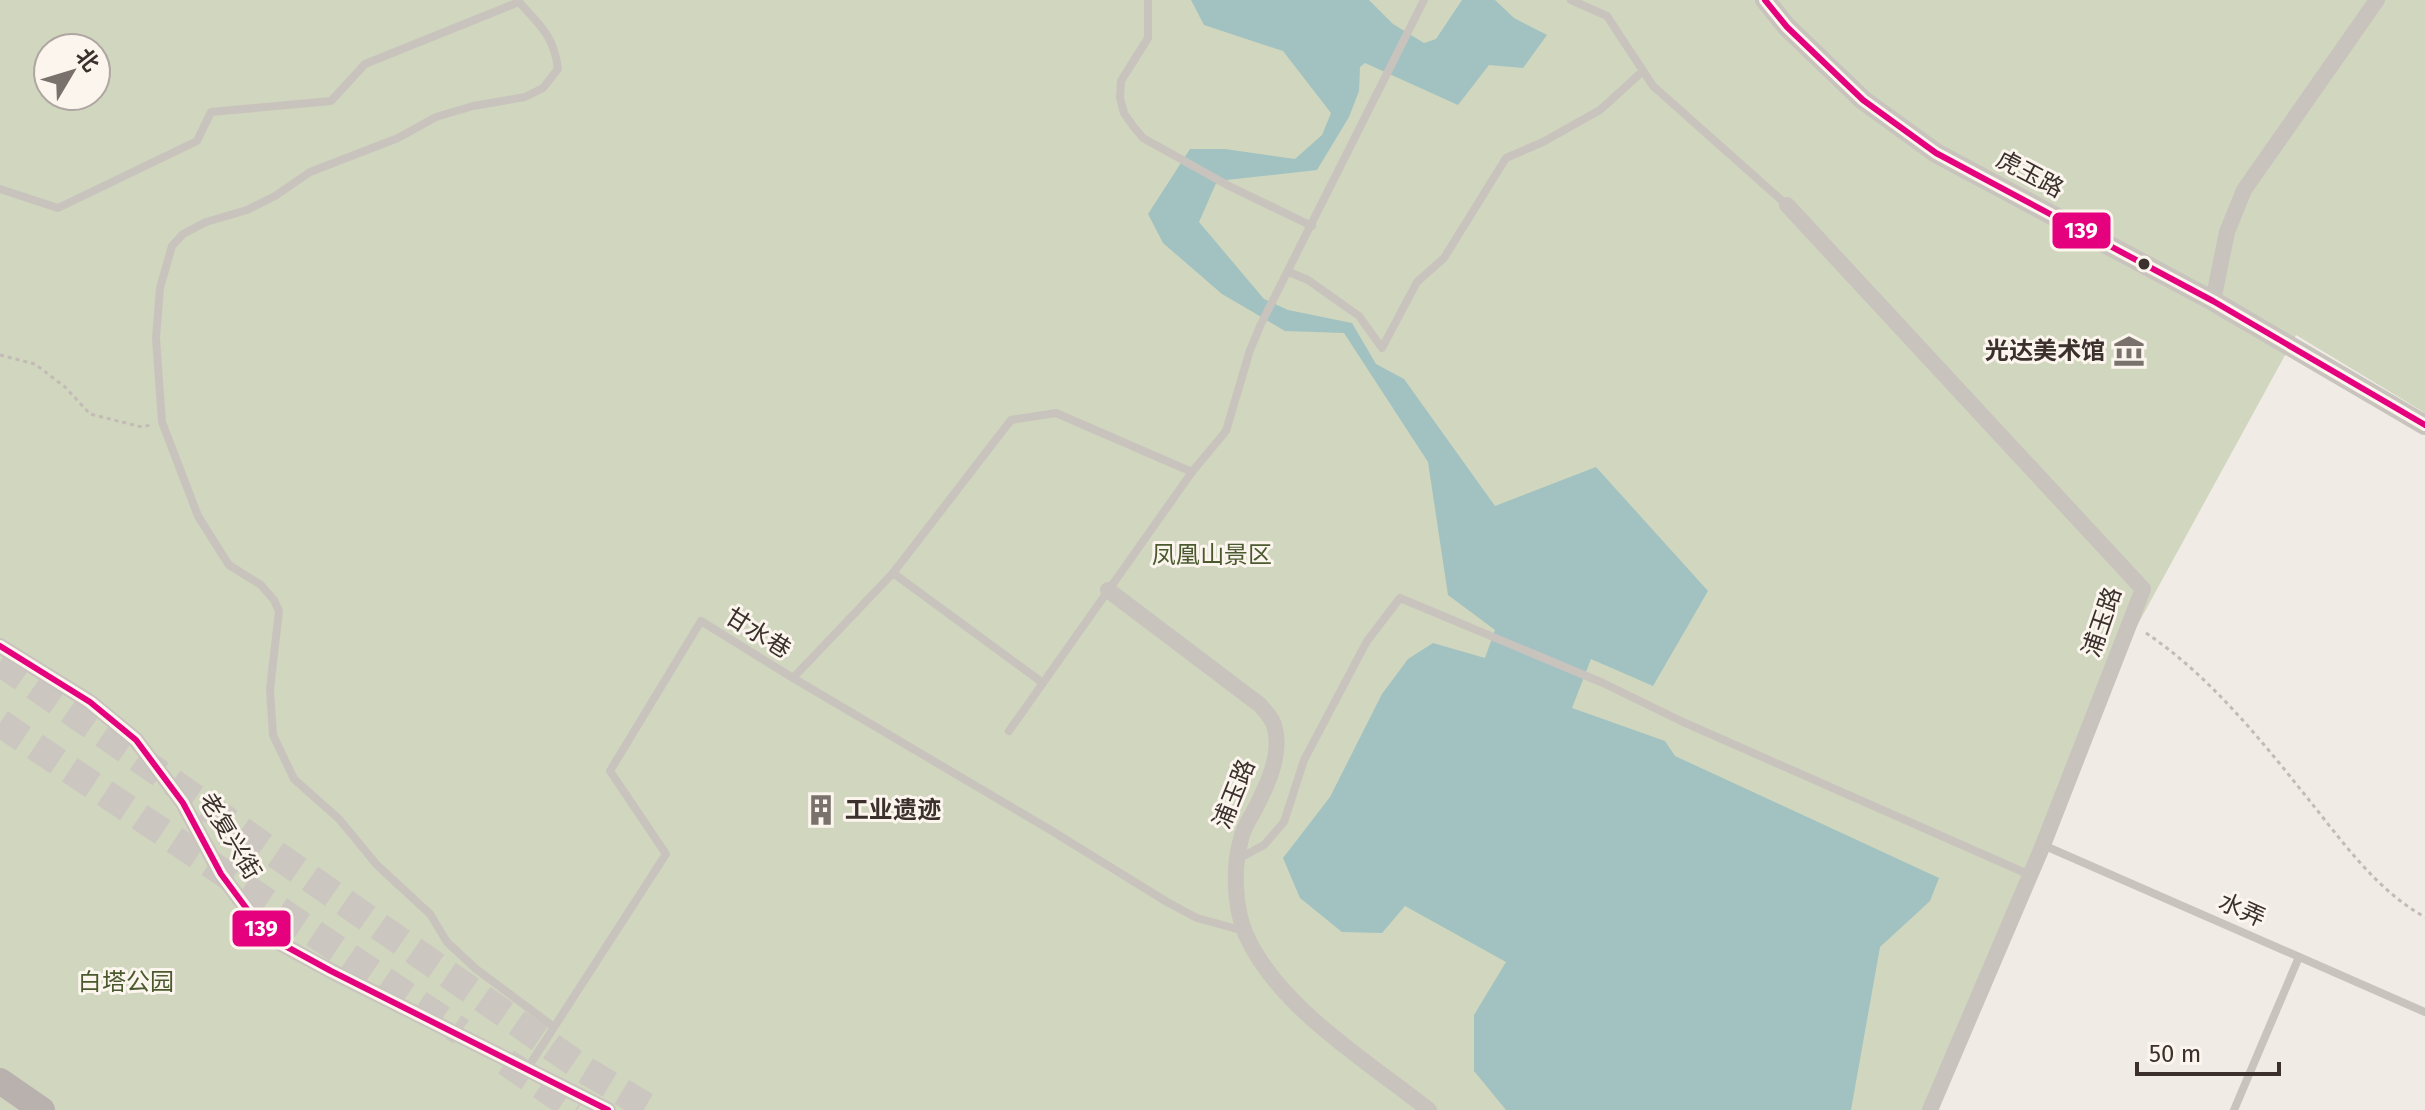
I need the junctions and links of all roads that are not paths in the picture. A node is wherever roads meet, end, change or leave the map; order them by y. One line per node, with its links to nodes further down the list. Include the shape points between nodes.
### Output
1 (1148, 0): 9 (lane, via 1148,38 1121,81 1124,113 1143,138)
2 (1424, 0): 9 (lane)
3 (1571, 0): 6 (lane, via 1607,16)
4 (1765, 0): 11 (street, 虎玉路, via 1863,100 1936,153)
5 (2377, 0): 11 (street, via 2244,190 2227,232)
6 (1643, 71): 8 (lane, via 1653,86); 10 (lane, via 1600,110 1506,158 1444,258 1417,282 1382,348 1359,316)
7 (0, 189): 26 (lane, via 58,208 197,141 211,112 331,101 365,64 519,2 547,32 558,69 543,88 436,117 398,138 310,172 247,210 183,234 172,246 160,288 156,338 162,422 198,516 229,565 261,585 279,611 270,689 273,735 294,779 430,914 447,942)
8 (1787, 205): 20 (street, 浦玉路, via 2143,589)
9 (1312, 226): 10 (lane)
10 (1289, 272): 13 (lane, via 1250,350 1226,431)
11 (2213, 301): 12 (street, 虎玉路)
12 (2425, 425)
13 (1192, 472): 14 (lane, 甘水巷, via 1056,413 1011,420); 15 (lane)
14 (893, 573): 17 (lane, 甘水巷); 18 (lane)
15 (1108, 590): 18 (lane); 21 (street, 浦玉路, via 1260,705 1274,722 1272,772 1241,836)
16 (0, 646): 27 (street, 老复兴街, via 90,702 136,740 183,803 221,874 267,936)
17 (793, 678): 23 (lane, via 1167,902 1197,918); 26 (lane, 甘水巷, via 701,621 610,771 666,854)
18 (1043, 683): 19 (lane)
19 (1009, 731)
20 (2043, 845): 22 (street, 浦玉路); 24 (lane, 水弄)
21 (1237, 859): 22 (lane, via 1264,845 1284,822 1304,760 1367,641 1400,598); 23 (street, 浦玉路)
22 (2030, 875): 32 (street, 浦玉路)
23 (1245, 932): 31 (street, 浦玉路, via 1280,988)
24 (2299, 957): 25 (lane, 水弄); 33 (lane)
25 (2425, 1012)
26 (554, 1027): 27 (lane, 甘水巷)
27 (527, 1069): 30 (street, 老复兴街)
28 (0, 1081): 29 (main road)
29 (42, 1110)
30 (608, 1110)
31 (1429, 1110)
32 (1930, 1110)
33 (2234, 1110)

